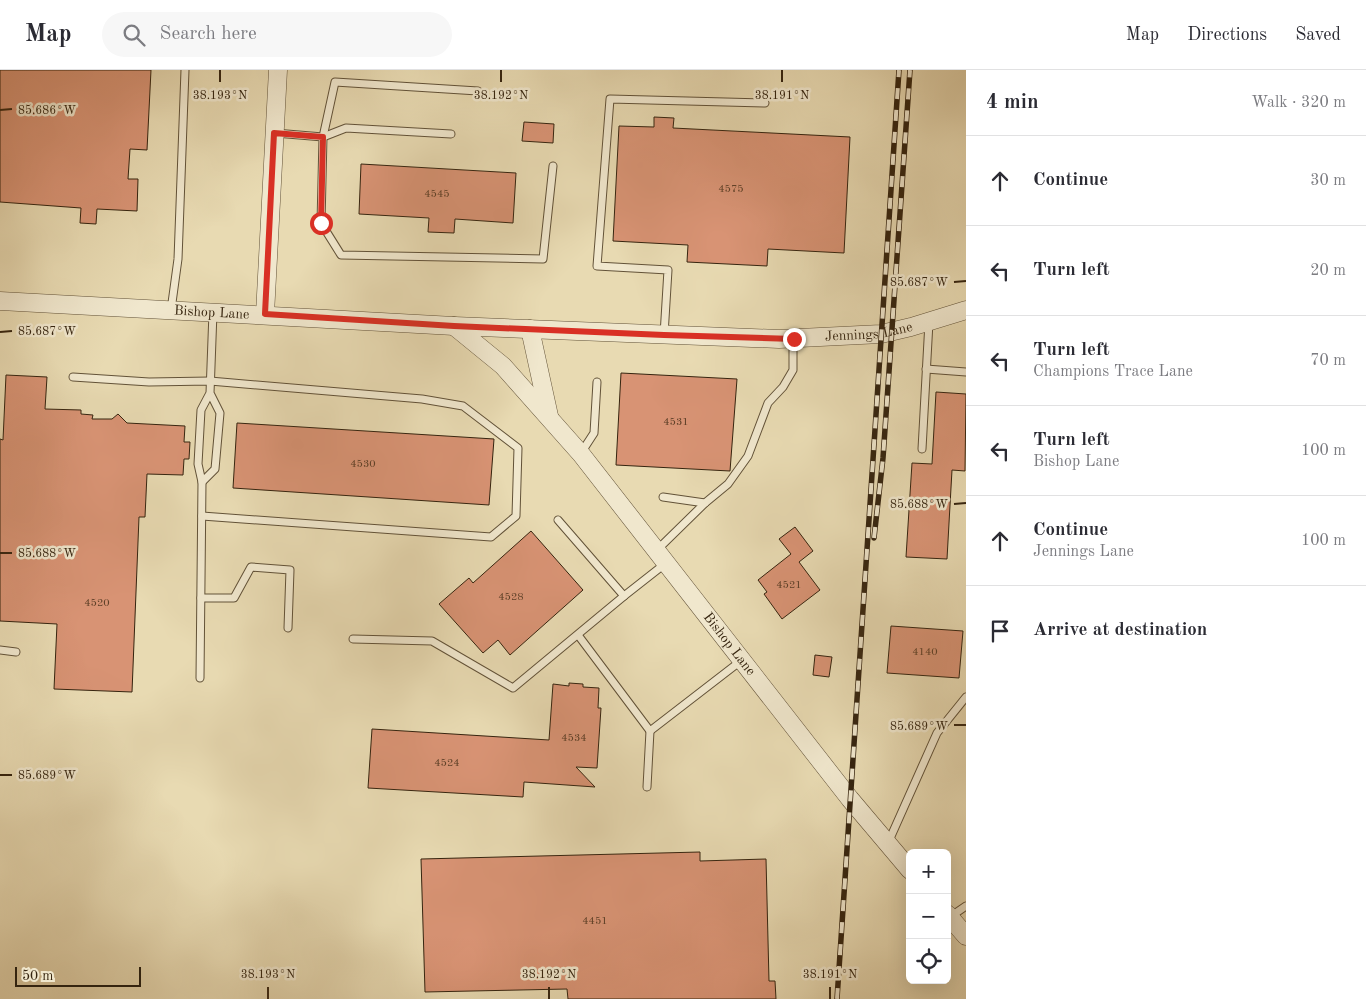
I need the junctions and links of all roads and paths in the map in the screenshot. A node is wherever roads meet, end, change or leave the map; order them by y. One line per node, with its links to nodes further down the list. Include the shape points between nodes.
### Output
1 (185, 70): 10 (lane, via 178,259)
2 (278, 70): 5 (street)
3 (478, 91): 7 (lane, via 335,82)
4 (764, 103): 17 (lane, via 610,99 598,266 668,270)
5 (274, 133): 7 (lane); 13 (street)
6 (451, 134): 7 (lane, via 346,128)
7 (323, 137): 8 (lane, via 321,223 341,255 543,259)
8 (553, 166)
9 (0, 301): 10 (street, Bishop Lane)
10 (171, 310): 12 (street, Bishop Lane)
11 (966, 310): 14 (street, Jennings Lane)
12 (213, 312): 13 (street, Bishop Lane); 22 (lane)
13 (265, 314): 15 (street, Bishop Lane)
14 (929, 321): 18 (street, Jennings Lane, via 881,334); 19 (lane)
15 (454, 326): 16 (street, Bishop Lane); 25 (street, Bishop Lane, via 504,366)
16 (530, 328): 17 (street, Jennings Lane); 25 (street)
17 (664, 335): 18 (street, Jennings Lane)
18 (794, 339): 30 (lane, via 794,370 768,403 748,456 728,484)
19 (926, 369): 20 (lane); 26 (lane)
20 (966, 372)
21 (73, 377): 22 (lane, via 149,382)
22 (210, 380): 24 (lane); 31 (lane, via 422,399 464,406 518,448 516,516 491,537)
23 (596, 382): 27 (lane, via 594,433)
24 (210, 393): 28 (lane, via 201,410 198,464); 28 (lane, via 220,413 216,469)
25 (550, 420): 27 (street, Bishop Lane)
26 (922, 449)
27 (581, 454): 33 (street, Bishop Lane)
28 (202, 482): 31 (lane)
29 (663, 497): 30 (lane)
30 (705, 504): 33 (lane)
31 (202, 516): 35 (lane)
32 (558, 520): 34 (lane)
33 (661, 557): 34 (lane); 41 (street, Bishop Lane)
34 (624, 596): 37 (lane)
35 (201, 598): 36 (lane, via 234,598 251,567 290,570); 42 (lane)
36 (288, 628)
37 (578, 635): 38 (lane, via 513,688 432,641); 44 (lane)
38 (353, 640)
39 (0, 650): 40 (lane)
40 (16, 652)
41 (742, 660): 44 (lane); 46 (street, Bishop Lane)
42 (200, 678)
43 (966, 696): 46 (lane, via 937,733)
44 (650, 731): 45 (lane)
45 (647, 788)
46 (888, 844): 47 (street, Bishop Lane)
47 (906, 865)
48 (966, 906): 49 (lane)
49 (951, 915)
50 (951, 918): 51 (street)
51 (966, 936)

